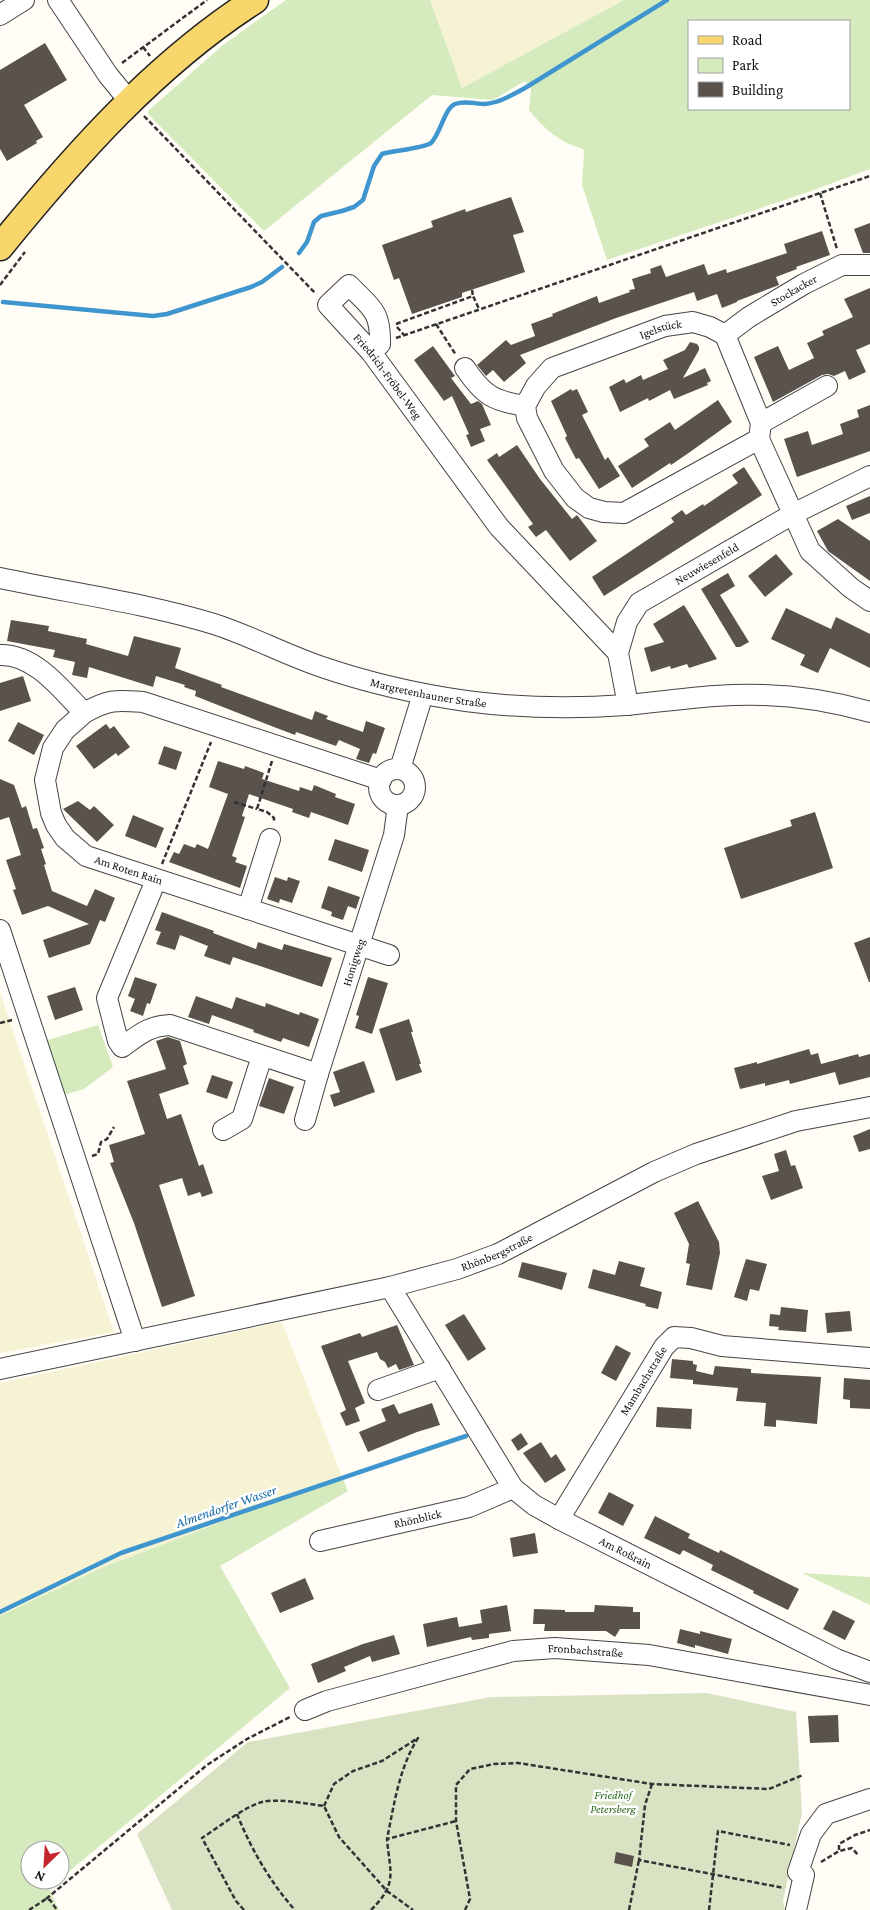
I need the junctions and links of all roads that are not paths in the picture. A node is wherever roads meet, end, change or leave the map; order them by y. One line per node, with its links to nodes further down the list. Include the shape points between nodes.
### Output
1 (24, 0): 4 (street)
2 (58, 0): 5 (street, via 108,75)
3 (254, 0): 5 (main road, via 161,72)
4 (0, 15)
5 (136, 107): 6 (main road, via 68,167)
6 (0, 247)
7 (870, 265): 8 (street, Stockacker, via 842,265 804,284)
8 (724, 335): 12 (street, Igelstück, via 710,326 693,322 665,326 552,368 536,386); 13 (street)
9 (376, 348): 9 (street, Friedrich-Fröbel-Weg, via 328,305 348,285 375,312 380,326); 18 (street, Friedrich-Fröbel-Weg, via 499,527)
10 (465, 368): 12 (street, via 476,386 491,398)
11 (827, 386): 13 (street)
12 (525, 406): 13 (street, via 527,418 554,471 575,498 589,508 604,512 624,513)
13 (760, 431): 15 (street)
14 (870, 476): 15 (street, Neuwiesenfeld)
15 (792, 514): 17 (street, via 810,551); 18 (street, Neuwiesenfeld, via 639,604 627,622)
16 (0, 578): 20 (street, Margretenhauner Straße, via 216,625 320,667)
17 (870, 601)
18 (618, 653): 21 (street, Neuwiesenfeld)
19 (0, 655): 23 (street, via 30,664 56,684)
20 (423, 694): 21 (street, Margretenhauner Straße, via 508,705 577,708); 24 (street)
21 (628, 705): 22 (street, Margretenhauner Straße, via 762,695 818,700)
22 (870, 712)
23 (84, 713): 25 (street, Am Roten Rain, via 102,703 120,700 144,702); 28 (street, Am Roten Rain, via 65,730 53,748 45,780 56,825 64,838 86,856)
24 (400, 769): 25 (street, via 389,771); 26 (street, via 413,777 416,784 411,799)
25 (381, 780): 26 (street, via 381,794 385,800)
26 (398, 805): 31 (street, Honigweg, via 394,835)
27 (270, 839): 29 (street)
28 (156, 880): 29 (street, Am Roten Rain); 33 (street, via 107,998 118,1041 122,1047 145,1030 156,1025 170,1025)
29 (248, 910): 31 (street, Am Roten Rain)
30 (0, 930): 39 (street)
31 (359, 946): 32 (street, Am Roten Rain); 34 (street, Honigweg)
32 (389, 955)
33 (262, 1056): 34 (street); 37 (street, via 242,1119)
34 (318, 1074): 36 (street, Honigweg)
35 (870, 1107): 38 (street, Rhönbergstraße, via 796,1121 696,1154 654,1172 498,1254 458,1269)
36 (305, 1120)
37 (223, 1130)
38 (390, 1287): 39 (street, Rhönbergstraße); 41 (street, Am Roßrain)
39 (135, 1341): 42 (street, Rhönbergstraße)
40 (870, 1358): 45 (street, Mambachstraße, via 722,1346 674,1337 664,1347)
41 (440, 1368): 43 (street); 44 (street, Am Roßrain)
42 (0, 1369)
43 (378, 1390)
44 (513, 1488): 45 (street, Am Roßrain); 46 (street, Rhönblick, via 469,1507)
45 (559, 1519): 47 (street, Am Roßrain, via 836,1659)
46 (320, 1541)
47 (870, 1672)
48 (870, 1695): 49 (street, Fronbachstraße, via 649,1655 556,1648 513,1651 337,1698)
49 (305, 1710)
50 (870, 1799): 51 (street, via 826,1814 811,1834 798,1872 804,1875)
51 (796, 1910)

